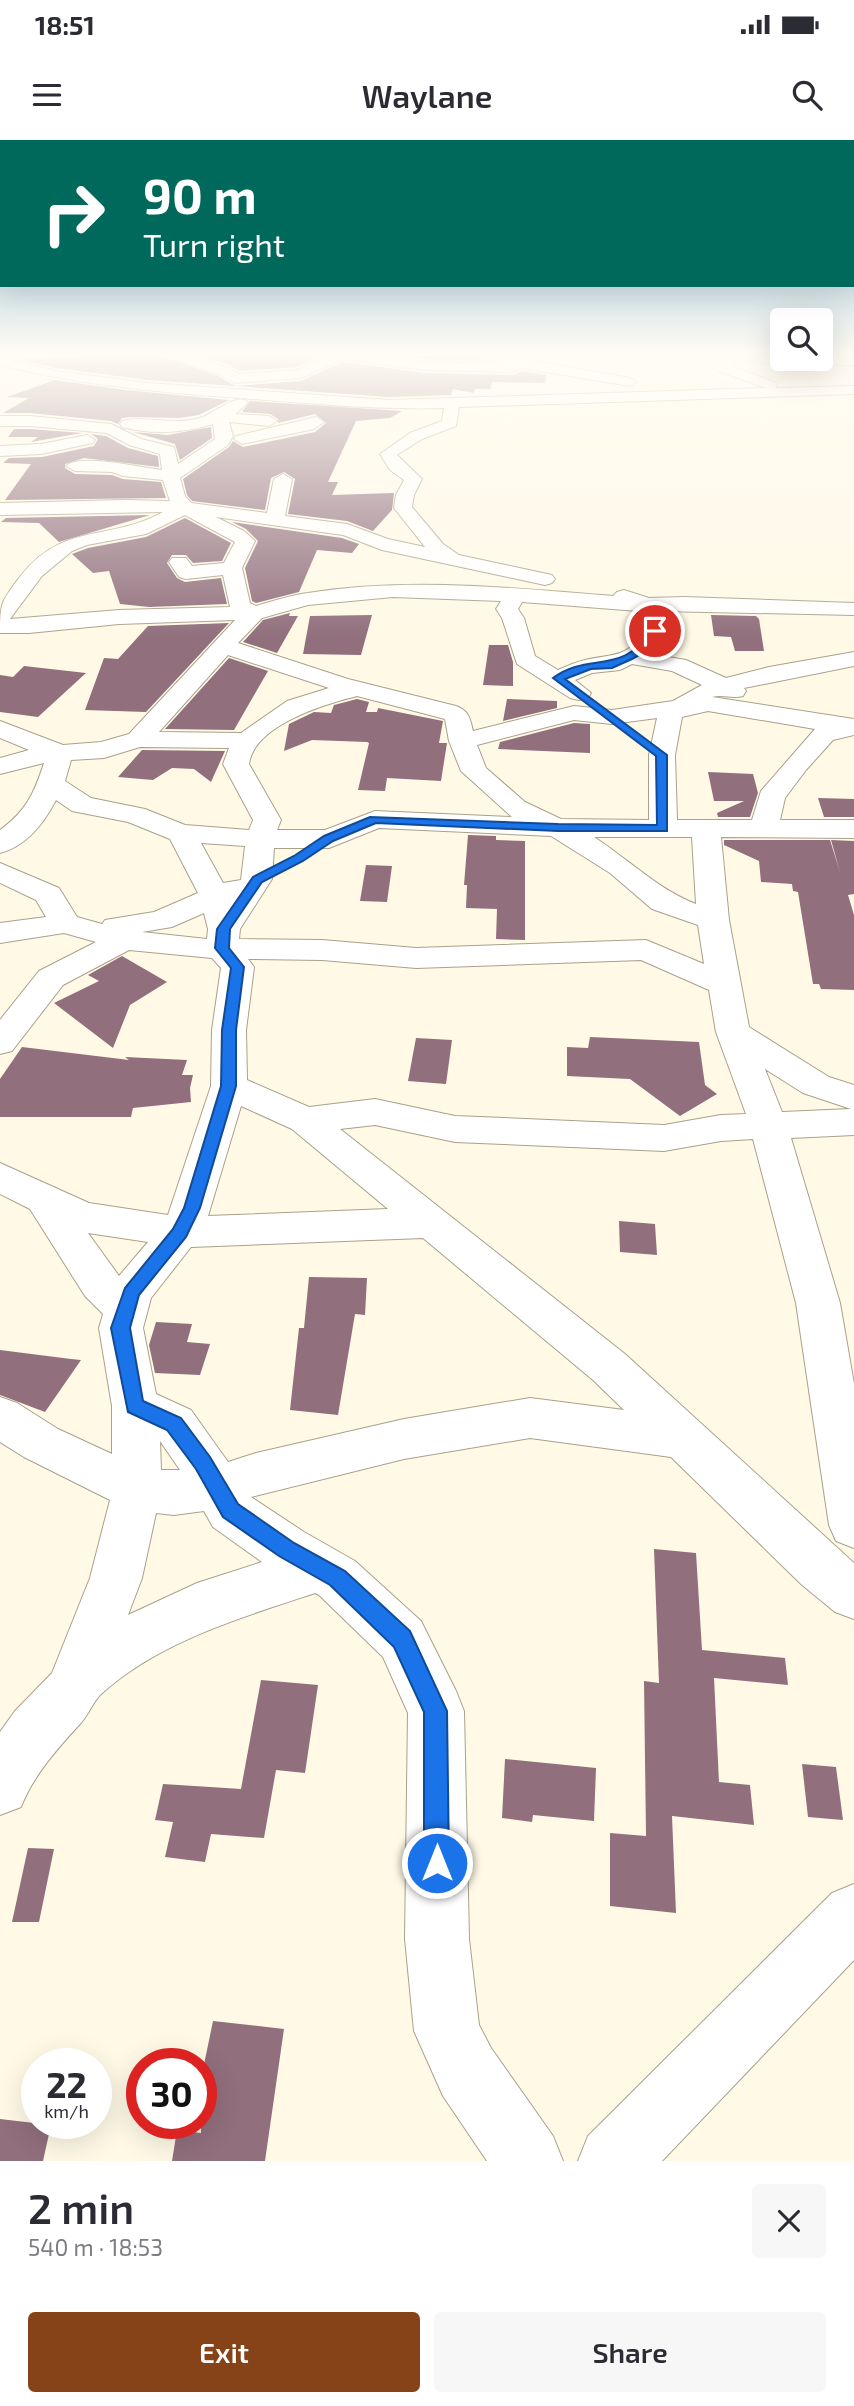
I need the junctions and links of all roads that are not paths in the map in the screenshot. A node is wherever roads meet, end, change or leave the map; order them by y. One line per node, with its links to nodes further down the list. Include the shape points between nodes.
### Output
1 (165, 450): 5 (street)
2 (210, 450): 5 (street)
3 (394, 450): 11 (street, via 388,454 396,466 413,479 403,508 436,548)
4 (75, 466): 5 (street)
5 (172, 476): 7 (street)
6 (283, 479): 9 (street)
7 (184, 507): 8 (street); 9 (street); 13 (street, via 235,531 245,541); 19 (street, via 128,533 70,544 45,561)
8 (0, 509)
9 (275, 520): 10 (street, via 346,530)
10 (382, 544): 11 (street); 14 (street, via 391,569)
11 (451, 557): 16 (street)
12 (179, 562): 13 (street, via 187,573)
13 (232, 568): 18 (street, via 240,606)
14 (427, 592): 15 (street); 18 (street, via 307,599); 21 (street)
15 (516, 595): 16 (street); 21 (street, via 507,609)
16 (647, 605): 17 (street); 23 (street, via 655,631 646,647)
17 (854, 609)
18 (254, 613): 20 (street); 22 (street)
19 (0, 617)
20 (0, 625)
21 (516, 628): 25 (street, via 525,659)
22 (224, 646): 27 (street); 33 (street)
23 (629, 657): 25 (street); 26 (street, via 678,665)
24 (854, 659): 26 (street)
25 (558, 678): 30 (street)
26 (726, 686): 28 (street, via 704,692); 29 (street)
27 (358, 689): 34 (street, via 296,706); 35 (street, via 457,715)
28 (685, 705): 29 (street); 30 (street); 37 (street, via 670,713)
29 (769, 712): 31 (street)
30 (612, 717): 35 (street, via 574,713); 37 (street)
31 (850, 727): 42 (street, via 824,735 797,764 771,797)
32 (0, 729): 36 (street)
33 (138, 739): 34 (street); 36 (street, via 104,750)
34 (245, 741): 46 (street, via 235,757 236,768 267,820)
35 (462, 741): 40 (street, via 474,771 486,784 515,808)
36 (60, 753): 38 (street); 39 (street)
37 (662, 755): 43 (street)
38 (0, 766)
39 (51, 784): 44 (street, via 82,805 135,815); 48 (street, via 31,821)
40 (558, 828): 43 (street); 47 (street, via 374,819); 51 (street, via 620,867 663,902)
41 (706, 828): 42 (street); 43 (street); 51 (street)
42 (765, 828): 45 (street)
43 (663, 829)
44 (181, 833): 46 (street); 53 (street)
45 (851, 834)
46 (260, 839): 47 (street); 50 (street)
47 (328, 839): 50 (street)
48 (0, 844)
49 (0, 872): 52 (street, via 48,894)
50 (257, 879): 53 (street)
51 (713, 920): 56 (street); 57 (street)
52 (73, 925): 53 (street, via 129,926 160,920); 54 (street); 55 (street)
53 (220, 925): 55 (street); 56 (street, via 322,950 416,958); 60 (street, via 237,967 229,1030)
54 (0, 933)
55 (124, 940): 59 (street, via 51,978)
56 (646, 950): 57 (street)
57 (725, 985): 58 (street)
58 (733, 1032): 61 (street, via 816,1085); 64 (street)
59 (0, 1043)
60 (229, 1086): 62 (street); 68 (street, via 192,1208)
61 (854, 1098)
62 (305, 1120): 64 (street, via 375,1112 456,1129 664,1138); 67 (street)
63 (854, 1122): 64 (street)
64 (768, 1125): 75 (street, via 818,1303)
65 (0, 1177): 66 (street)
66 (44, 1199): 68 (street, via 81,1217); 69 (street, via 100,1284)
67 (429, 1223): 68 (street); 72 (street, via 610,1367)
68 (180, 1232): 69 (street, via 131,1292)
69 (126, 1309): 70 (street, via 121,1328)
70 (135, 1406): 73 (street, via 174,1424); 74 (street)
71 (0, 1417): 74 (street, via 41,1443)
72 (683, 1438): 73 (street, via 530,1418 404,1439); 77 (street, via 819,1567)
73 (217, 1487): 74 (street, via 174,1493); 76 (street, via 231,1511)
74 (137, 1489): 78 (street, via 116,1578)
75 (854, 1525)
76 (319, 1568): 78 (street, via 216,1601 118,1647); 81 (street, via 337,1578 402,1639 436,1711 437,1939 447,2031 467,2073)
77 (854, 1594)
78 (78, 1678): 79 (street, via 72,1692 35,1731)
79 (0, 1786)
80 (854, 1915): 82 (street)
81 (527, 2161)
82 (613, 2161)

